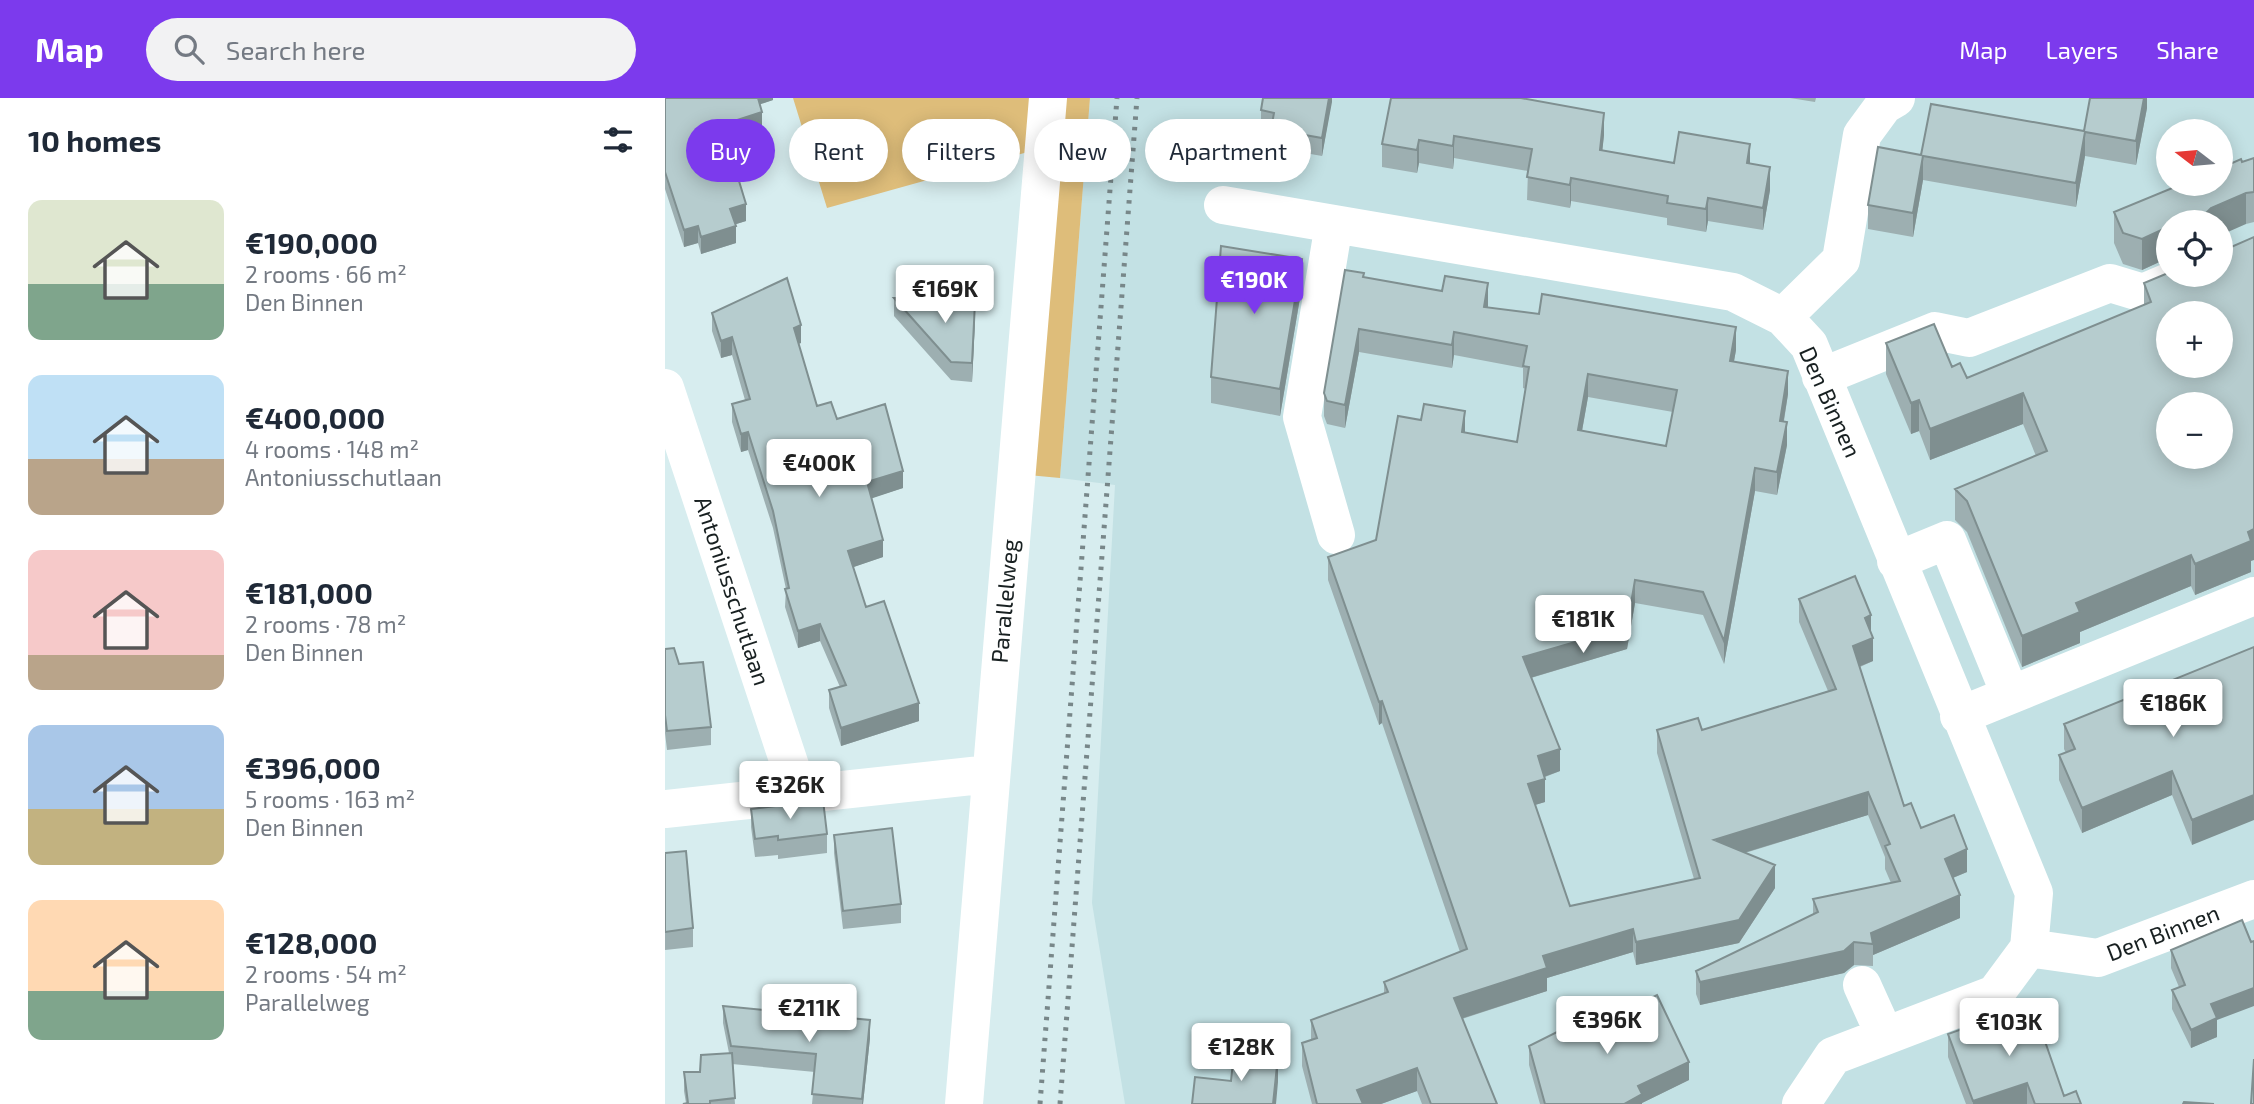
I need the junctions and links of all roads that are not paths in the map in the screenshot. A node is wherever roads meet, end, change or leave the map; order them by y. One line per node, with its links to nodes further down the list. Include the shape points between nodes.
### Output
1 (1048, 98): 14 (street, Parallelweg)
2 (1896, 98): 6 (street, via 1884,105 1862,135 1841,260)
3 (1223, 205): 4 (street, Den Binnen)
4 (1335, 224): 6 (street, Den Binnen, via 1733,292); 9 (street, via 1302,417)
5 (2157, 287): 7 (street, via 2143,293 2111,282 1969,338 1935,331)
6 (1783, 317): 7 (street, Den Binnen, via 1809,345)
7 (1821, 377): 10 (street, Den Binnen)
8 (665, 388): 15 (street, Antoniusschutlaan)
9 (1336, 536)
10 (1896, 561): 12 (street, via 1947,540); 13 (street, Den Binnen)
11 (2254, 596): 12 (street)
12 (2010, 694): 13 (street)
13 (1959, 716): 18 (street, Den Binnen, via 2034,893)
14 (990, 774): 15 (street); 21 (street, Parallelweg)
15 (799, 793): 16 (street)
16 (665, 809)
17 (2254, 899): 18 (street, Den Binnen, via 2098,958)
18 (2029, 948): 20 (street, via 1995,995)
19 (1862, 985): 20 (street)
20 (1885, 1036): 22 (street, via 1833,1056)
21 (964, 1104)
22 (1801, 1104)

